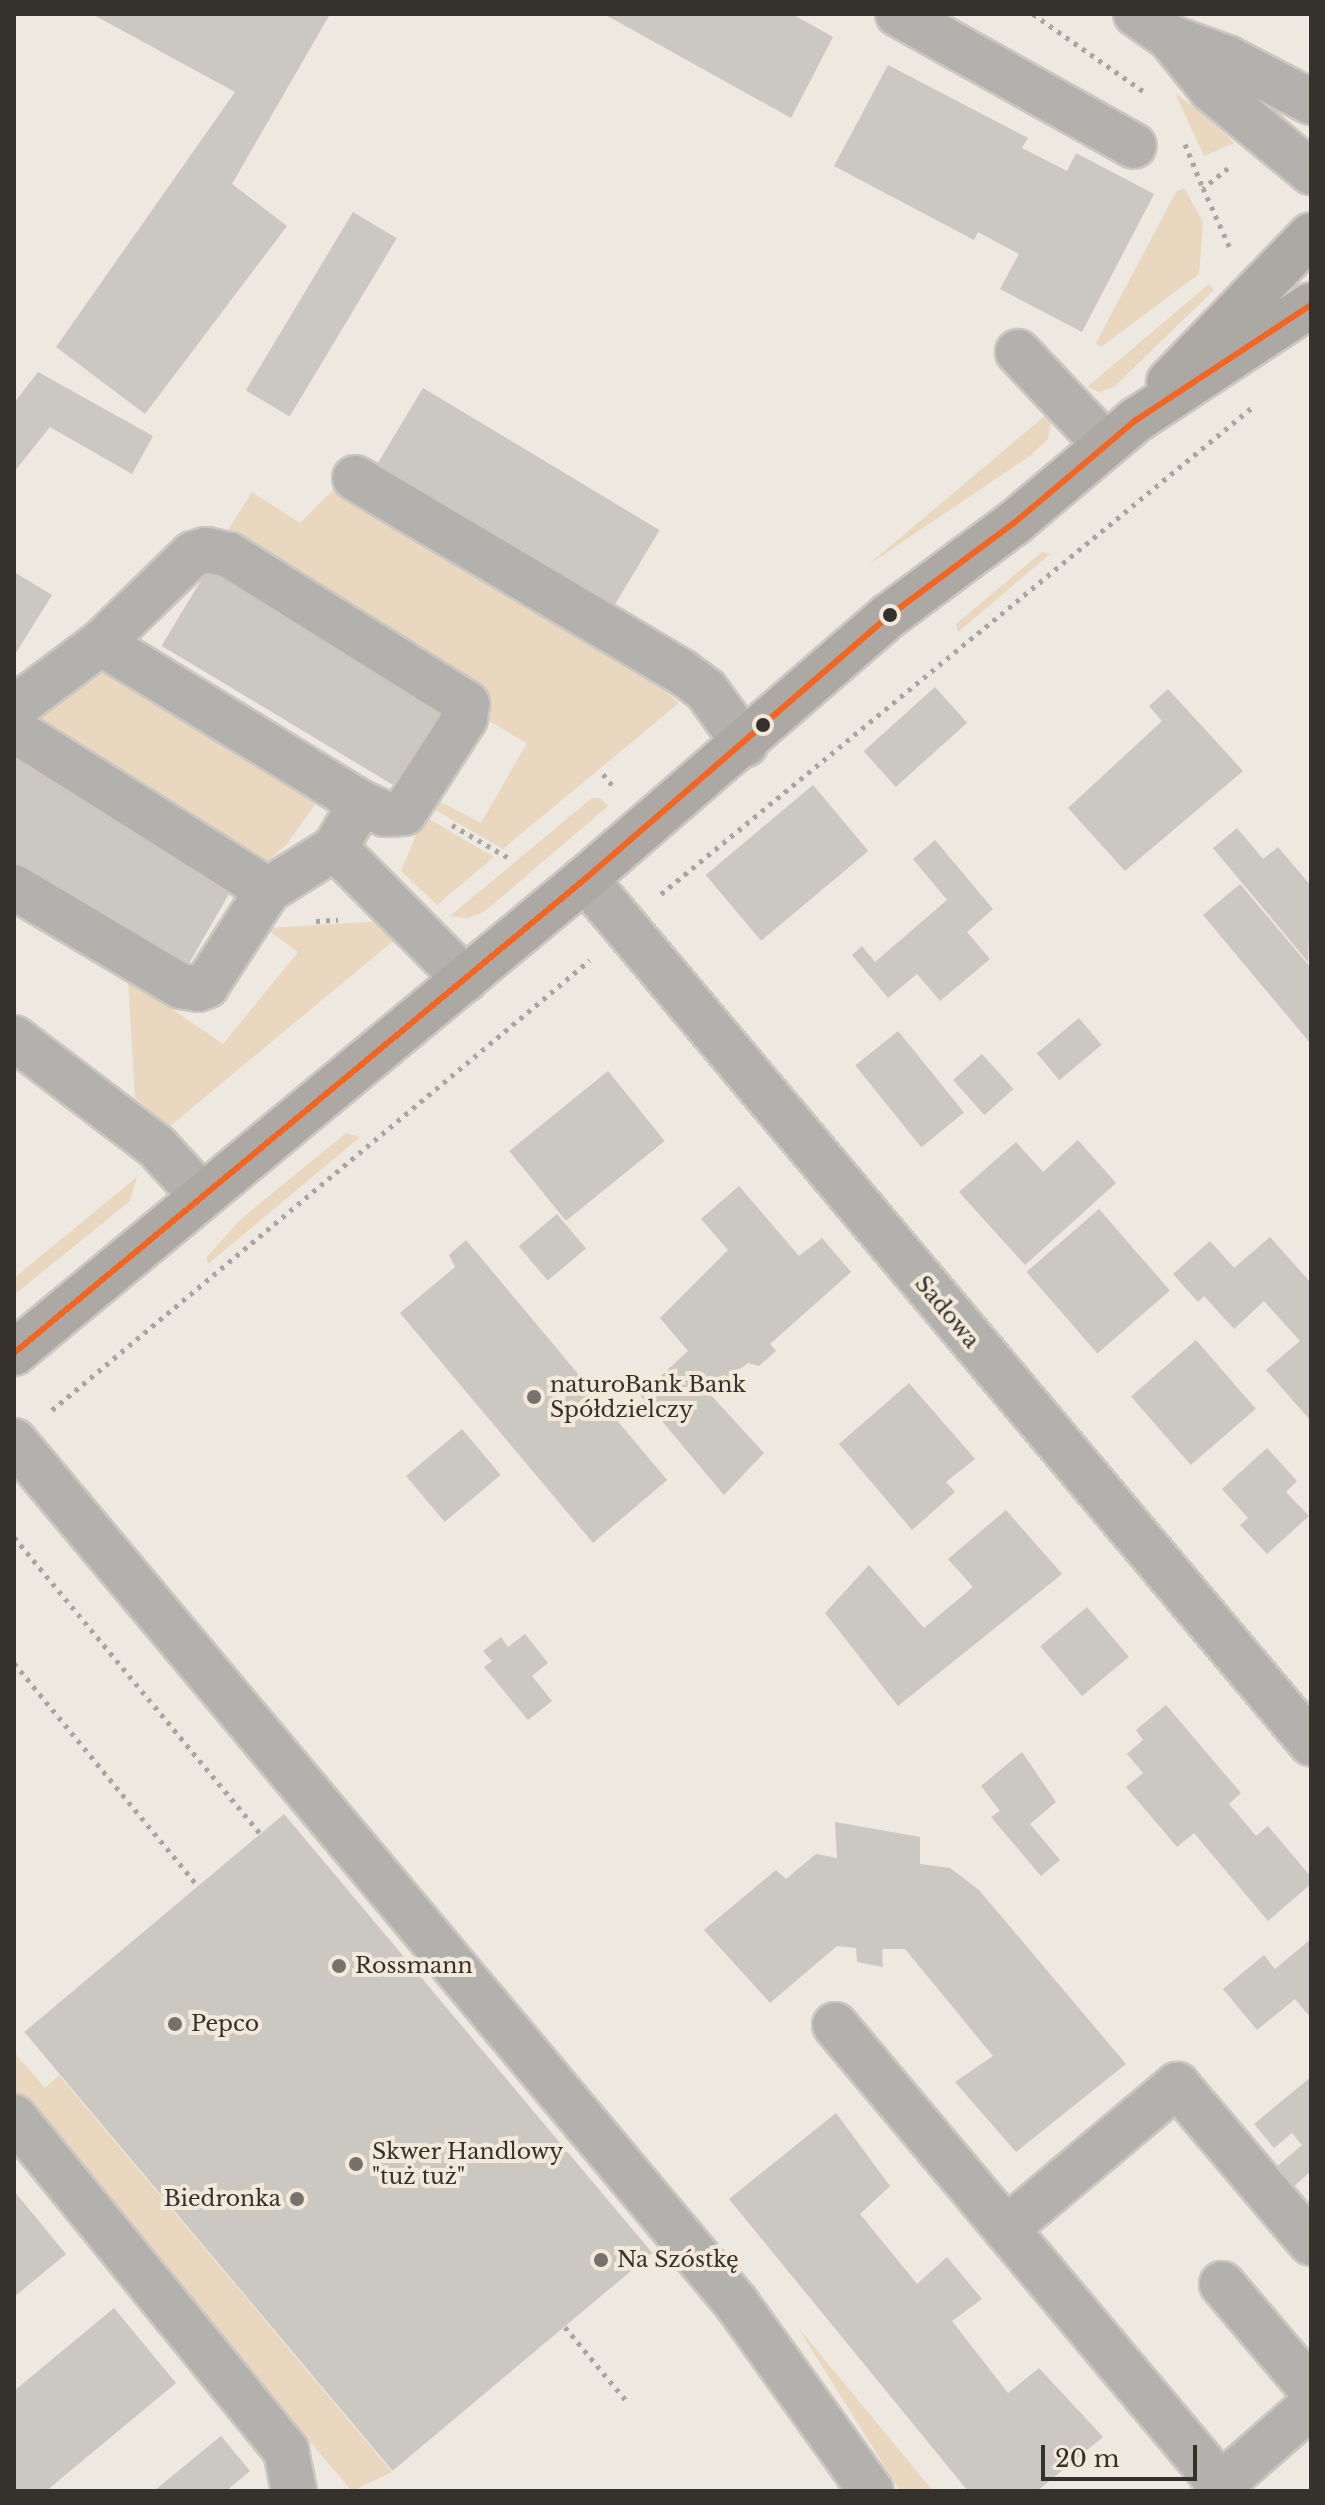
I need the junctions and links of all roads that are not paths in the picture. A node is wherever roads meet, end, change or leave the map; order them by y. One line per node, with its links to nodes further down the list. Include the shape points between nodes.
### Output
1 (898, 14): 4 (street)
2 (1153, 25): 3 (street); 5 (street, via 1212,90)
3 (1311, 102)
4 (1134, 146)
5 (1311, 172)
6 (1311, 235): 9 (main road)
7 (1311, 305): 9 (main road)
8 (1018, 352): 9 (street)
9 (1120, 432): 14 (main road, via 1014,523 890,615)
10 (355, 478): 14 (street, via 682,672 706,690)
11 (101, 643): 12 (street); 15 (street); 15 (street, via 193,554 206,550 229,555 463,698 465,718 414,802 394,816)
12 (14, 708)
13 (14, 730): 19 (street)
14 (745, 744): 17 (main road)
15 (361, 803): 16 (street)
16 (335, 848): 19 (street); 20 (street)
17 (585, 879): 20 (main road); 25 (street, Sadowa)
18 (14, 887): 19 (street, via 190,990 206,986)
19 (259, 903)
20 (465, 979): 22 (main road)
21 (14, 1038): 22 (street, via 157,1147)
22 (200, 1194): 23 (main road)
23 (14, 1353)
24 (14, 1441): 34 (street, via 737,2304)
25 (1311, 1743)
26 (835, 2025): 28 (street)
27 (14, 2117): 33 (street, via 286,2451)
28 (1006, 2229): 29 (street, via 1177,2085); 32 (street, via 1221,2485)
29 (1311, 2243)
30 (1222, 2284): 31 (street)
31 (1311, 2389)
32 (1311, 2406)
33 (294, 2491)
34 (871, 2491)

